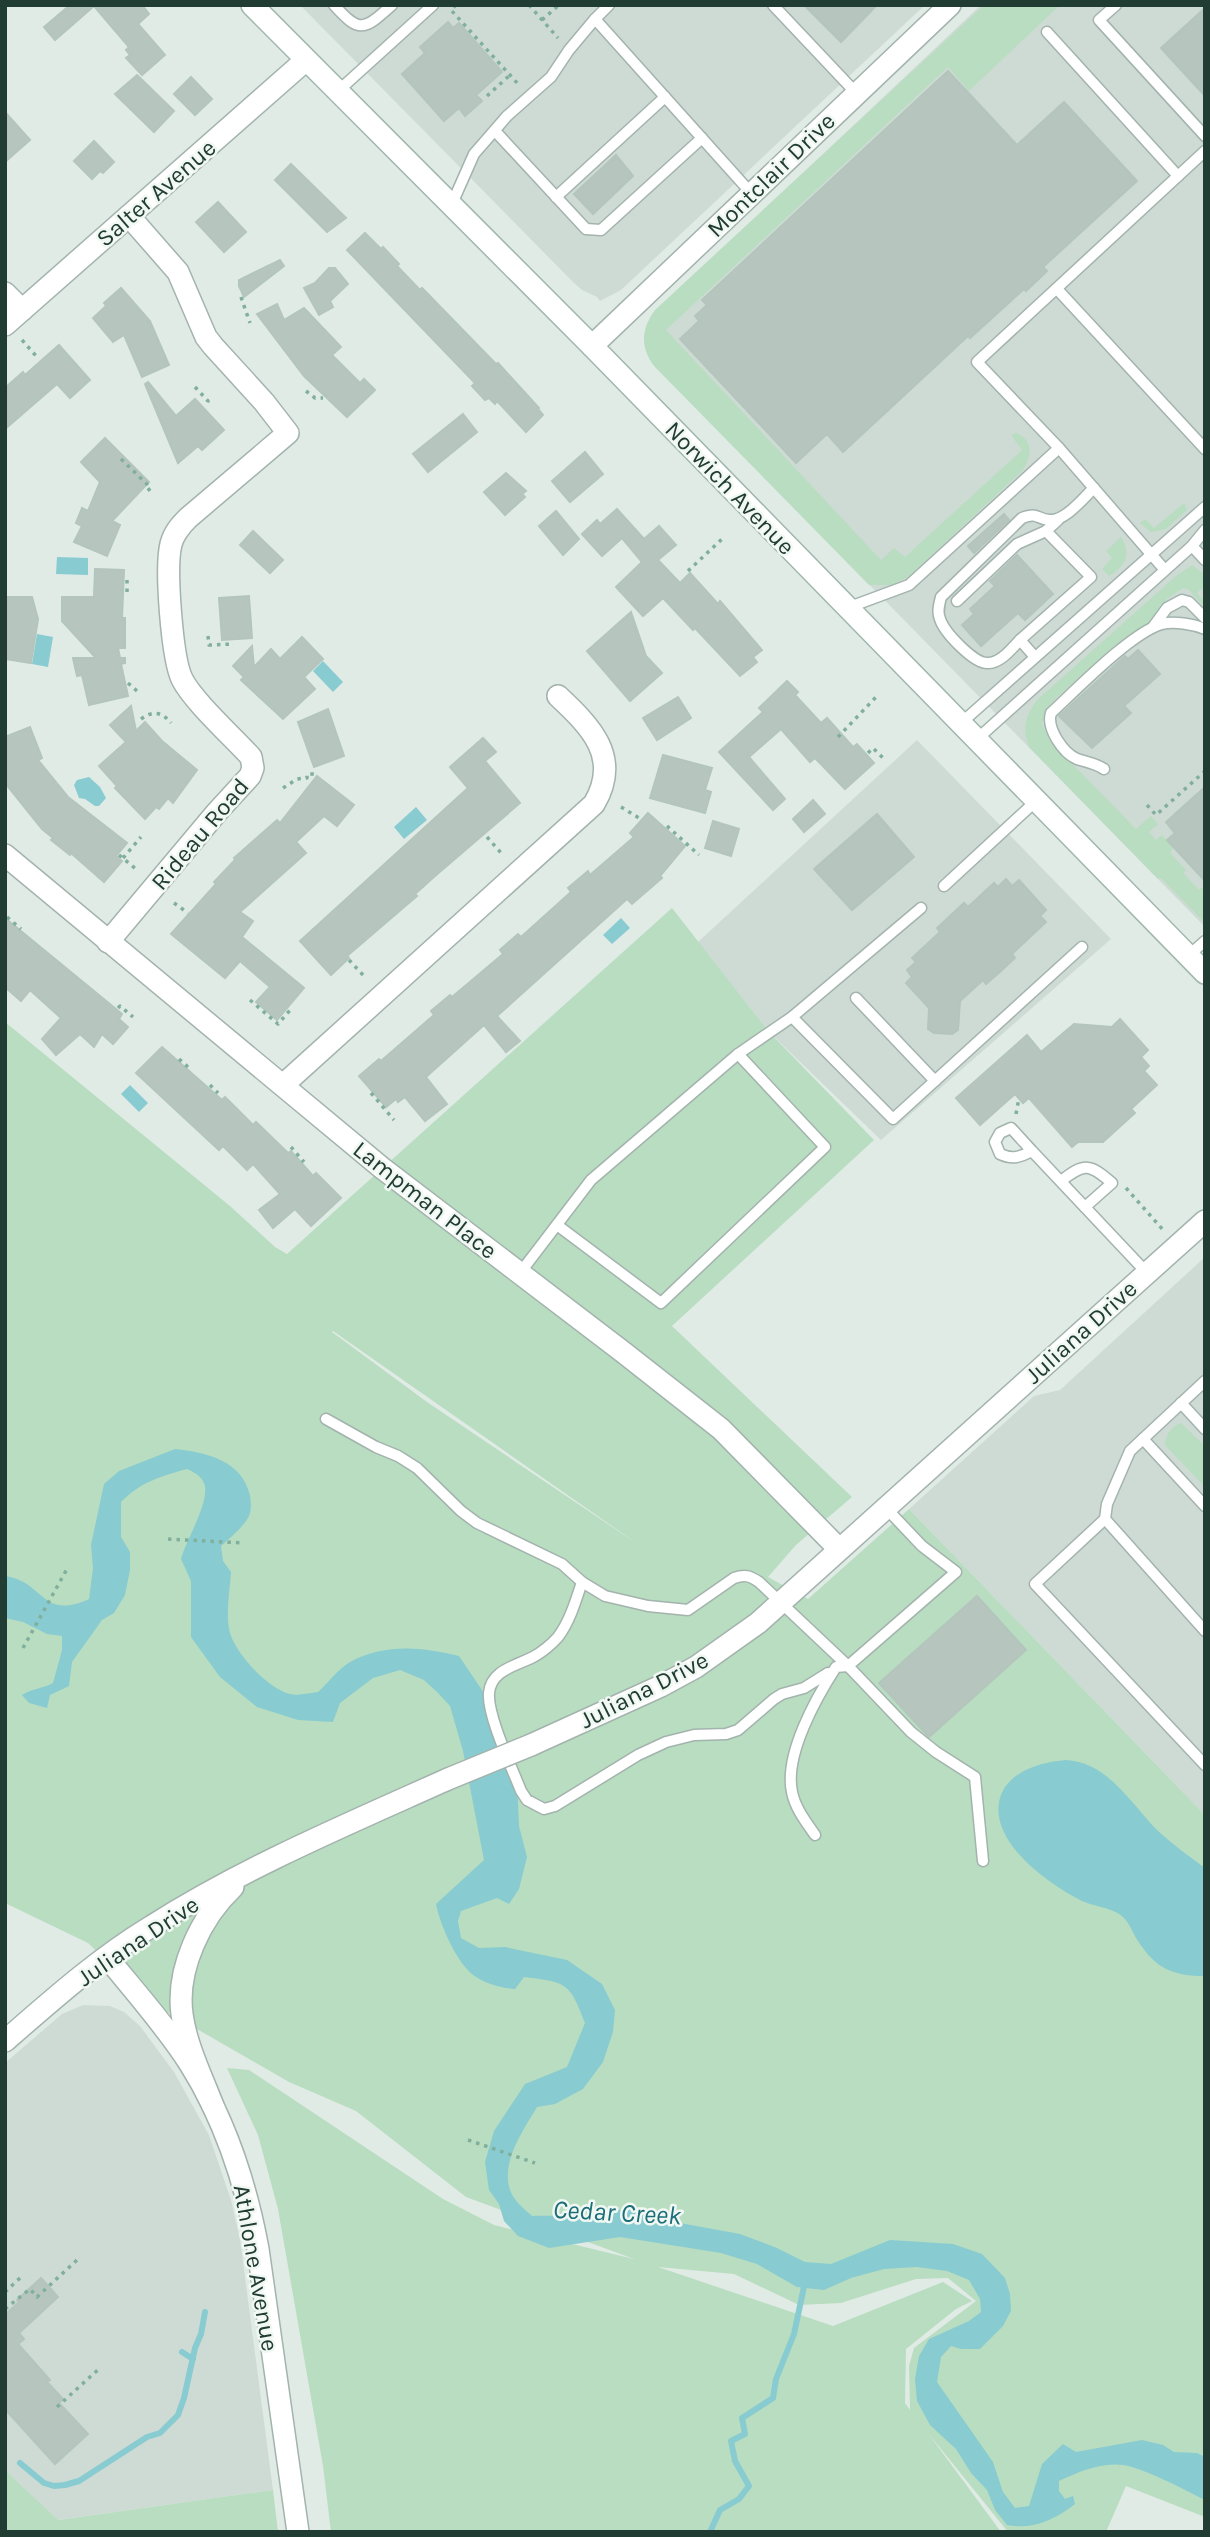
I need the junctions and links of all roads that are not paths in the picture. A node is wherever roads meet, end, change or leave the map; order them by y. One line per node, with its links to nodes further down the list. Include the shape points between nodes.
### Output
1 (252, 5): 11 (street, Norwich Avenue)
2 (334, 5): 3 (lane, via 350,23 360,26)
3 (392, 5)
4 (433, 5): 12 (lane)
5 (609, 5): 9 (lane)
6 (773, 5): 13 (lane)
7 (950, 5): 13 (street, Montclair Drive)
8 (1116, 5): 16 (lane, via 1099,20)
9 (594, 19): 14 (lane); 15 (lane, via 551,77)
10 (1047, 32): 19 (lane)
11 (306, 60): 12 (street, Norwich Avenue); 23 (street, Salter Avenue)
12 (338, 92): 22 (street, Norwich Avenue)
13 (857, 94): 20 (street, Montclair Drive)
14 (665, 97): 17 (lane); 21 (lane)
15 (495, 131): 21 (lane); 22 (lane, via 471,159)
16 (1205, 136)
17 (702, 138): 20 (lane); 21 (lane, via 601,230 586,229)
18 (1205, 151): 19 (lane)
19 (1178, 176): 24 (lane)
20 (752, 194): 28 (street, Montclair Drive)
21 (555, 197)
22 (451, 206): 28 (street, Norwich Avenue)
23 (129, 216): 26 (street, Salter Avenue); 56 (street, Rideau Road, via 177,272 213,346 288,433 188,518 171,542 169,556 173,641 183,680 251,757 253,768)
24 (1057, 289): 29 (lane, via 977,362); 30 (lane)
25 (5, 293): 26 (street)
26 (22, 310): 27 (street, Salter Avenue)
27 (5, 325)
28 (592, 346): 41 (street, Norwich Avenue)
29 (1059, 448): 31 (lane); 41 (lane, via 909,585)
30 (1205, 449)
31 (1094, 488): 33 (lane); 37 (lane)
32 (1205, 506): 37 (lane)
33 (1060, 518): 35 (lane); 45 (lane, via 1022,518 939,603 944,628 978,661 994,662)
34 (1205, 530): 36 (lane)
35 (1046, 531): 40 (lane, via 1017,544); 45 (lane, via 1091,577)
36 (1192, 546): 38 (lane); 39 (lane)
37 (1152, 554): 39 (lane); 46 (lane)
38 (1205, 560)
39 (1164, 569): 49 (lane)
40 (957, 601)
41 (847, 608): 48 (street, Norwich Avenue)
42 (1205, 618): 43 (lane, via 1182,600 1167,608)
43 (1152, 628): 44 (lane, via 1168,623); 50 (lane, via 1051,713 1052,733 1075,758)
44 (1205, 629)
45 (1020, 640): 46 (lane)
46 (1035, 657): 48 (lane)
47 (558, 696): 64 (street, via 590,728 601,748 604,776 594,804)
48 (960, 724): 49 (street, Norwich Avenue)
49 (976, 740): 51 (street, Norwich Avenue)
50 (1104, 769)
51 (1036, 802): 53 (lane); 58 (street, Norwich Avenue)
52 (5, 855): 56 (street, Lampman Place)
53 (944, 886)
54 (921, 908): 61 (lane)
55 (1205, 941): 58 (lane)
56 (108, 942): 64 (street, Lampman Place)
57 (1082, 947): 63 (lane)
58 (1188, 956): 59 (street, Norwich Avenue)
59 (1205, 974)
60 (856, 998): 63 (lane)
61 (792, 1017): 62 (lane); 63 (lane, via 892,1119)
62 (738, 1054): 69 (lane, via 591,1180); 69 (lane, via 825,1147 661,1303)
63 (935, 1081)
64 (283, 1085): 70 (street, Lampman Place, via 382,1168)
65 (1032, 1150): 66 (lane)
66 (1061, 1181): 67 (lane); 67 (lane, via 1078,1167 1090,1167 1112,1183)
67 (1085, 1207): 71 (lane)
68 (1205, 1221): 71 (street, Juliana Drive)
69 (557, 1226): 70 (lane)
70 (520, 1273): 80 (street, Lampman Place, via 721,1429)
71 (1147, 1273): 78 (street, Juliana Drive)
72 (1205, 1381): 73 (lane)
73 (1181, 1404): 75 (lane); 76 (lane)
74 (326, 1419): 81 (lane, via 417,1468 461,1511 562,1564)
75 (1205, 1430)
76 (1143, 1439): 77 (lane); 79 (lane, via 1121,1468)
77 (1205, 1506)
78 (885, 1507): 80 (street, Juliana Drive); 84 (lane, via 922,1546 956,1572)
79 (1105, 1519): 83 (lane); 85 (lane, via 1035,1584)
80 (839, 1549): 82 (street, Juliana Drive)
81 (582, 1582): 82 (lane, via 626,1602 688,1610 742,1575 751,1576); 84 (lane, via 558,1636 536,1656 493,1679 489,1694 521,1791 544,1809 659,1745 738,1730 782,1694 804,1688)
82 (781, 1603): 84 (lane); 87 (street, Juliana Drive, bridge, via 726,1647 652,1690)
83 (1205, 1631)
84 (842, 1666): 86 (lane, via 809,1716 790,1777 794,1802); 88 (lane, via 911,1732 975,1777)
85 (1205, 1765)
86 (815, 1835)
87 (271, 1861): 89 (street, Juliana Drive, via 149,1927); 91 (street, via 232,1888 212,1909 186,1966 181,2011)
88 (983, 1861)
89 (107, 1957): 90 (street, Juliana Drive); 91 (street, Athlone Avenue, via 169,2034)
90 (5, 2041)
91 (213, 2106): 92 (street, Athlone Avenue, via 251,2209)
92 (298, 2532)

